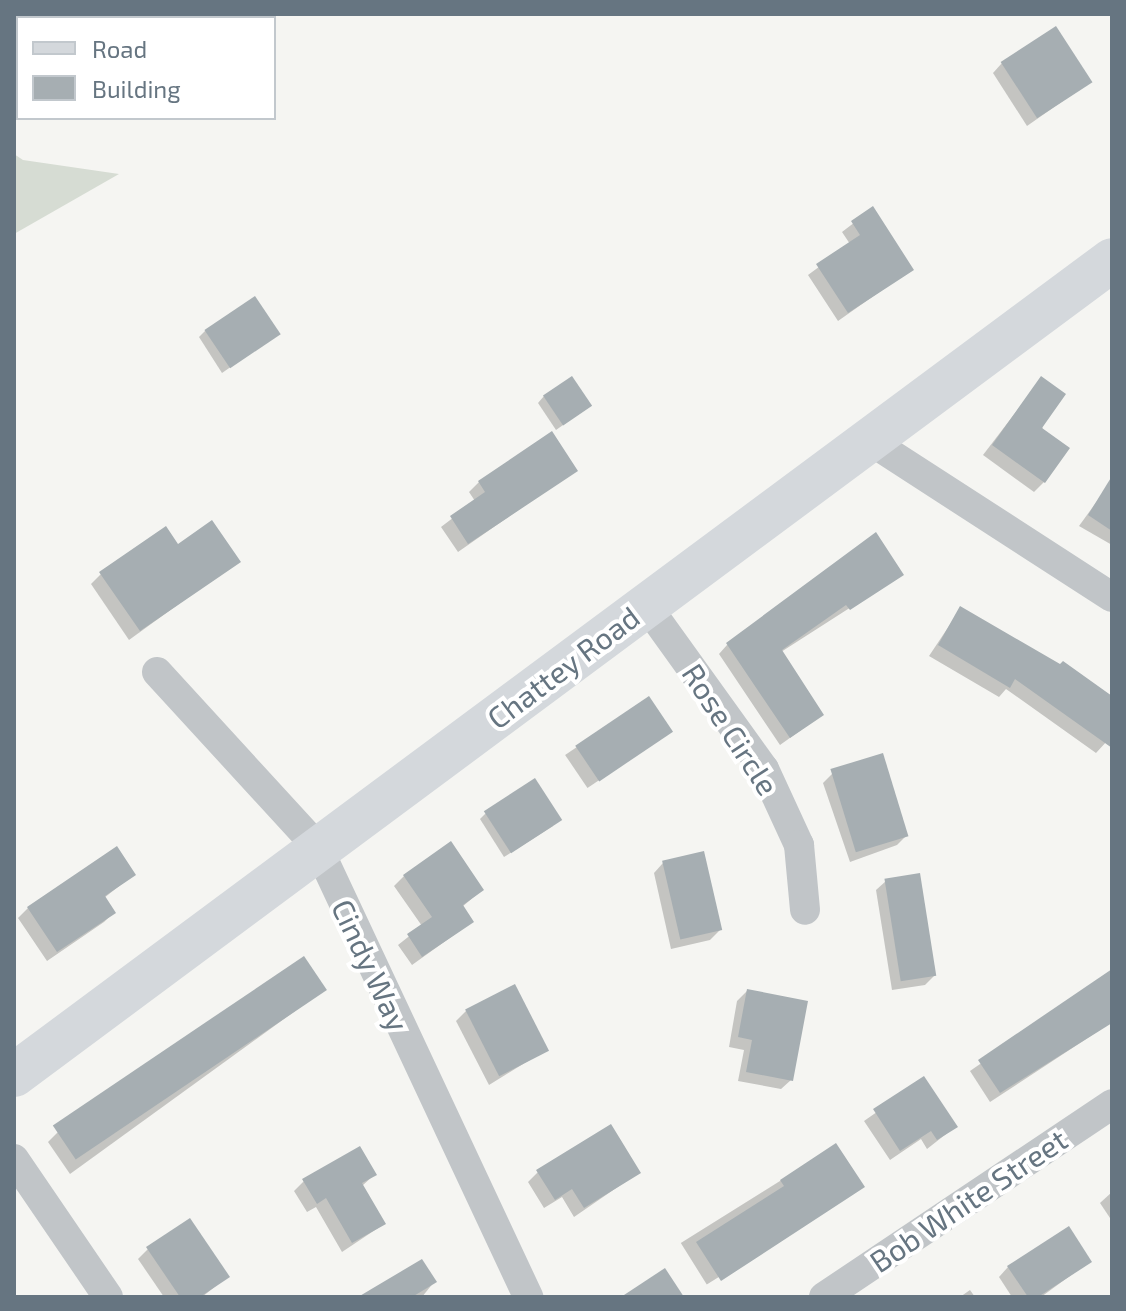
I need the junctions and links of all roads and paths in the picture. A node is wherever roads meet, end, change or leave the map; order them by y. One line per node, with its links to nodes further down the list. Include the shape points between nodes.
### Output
1 (1112, 260): 2 (street, Chattey Road)
2 (869, 440): 3 (street); 4 (street, Chattey Road)
3 (1112, 597)
4 (646, 605): 6 (street, Chattey Road); 7 (street, Rose Circle, via 764,769 799,845)
5 (157, 672): 6 (street, Cindy Way)
6 (318, 848): 8 (street, Chattey Road); 13 (street, Cindy Way)
7 (805, 910)
8 (14, 1075)
9 (1112, 1104): 11 (street, Bob White Street)
10 (14, 1159): 12 (street)
11 (828, 1296)
12 (108, 1297)
13 (528, 1297)

